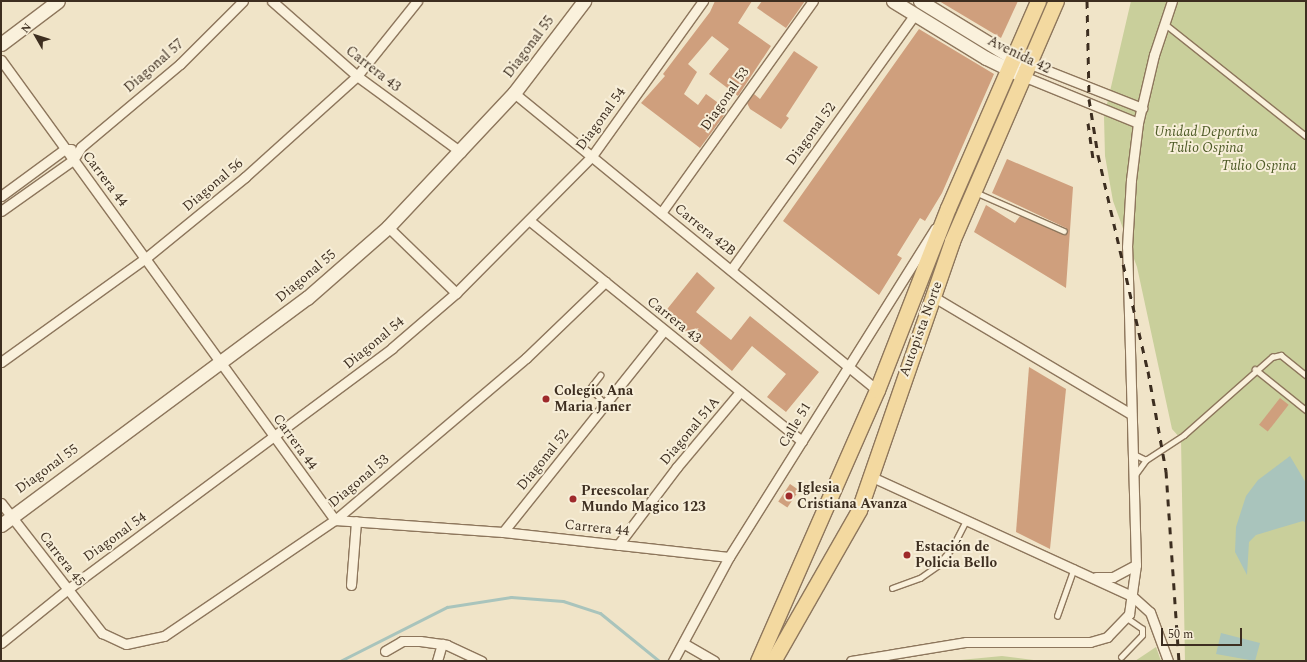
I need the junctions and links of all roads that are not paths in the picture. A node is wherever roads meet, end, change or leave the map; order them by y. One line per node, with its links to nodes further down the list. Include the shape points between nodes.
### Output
1 (58, 1): 15 (street)
2 (243, 1): 24 (street, Diagonal 57, via 180,64)
3 (272, 1): 19 (street, Carrera 43)
4 (417, 1): 19 (street, Diagonal 56)
5 (584, 1): 20 (street, Diagonal 55)
6 (703, 1): 27 (street, Diagonal 54)
7 (812, 1): 33 (street, Diagonal 53)
8 (892, 1): 13 (street, Avenida 42)
9 (920, 1): 17 (street, Avenida 42)
10 (1038, 1): 17 (main road, Autopista Norte)
11 (1056, 1): 18 (main road, Autopista Norte)
12 (1172, 1): 14 (street)
13 (914, 15): 17 (street, Avenida 42); 38 (street, Diagonal 52)
14 (1164, 23): 21 (street); 23 (lane)
15 (1, 44)
16 (1, 60): 25 (street, Carrera 44)
17 (1011, 64): 18 (street, Avenida 42); 31 (main road, Autopista Norte)
18 (1026, 70): 21 (street, Avenida 42); 22 (street, Avenida 42); 29 (main road, Autopista Norte)
19 (357, 76): 26 (street, Carrera 43); 37 (street, Diagonal 56, via 245,177)
20 (514, 93): 26 (street, Diagonal 55); 27 (street, Carrera 42B)
21 (1142, 108): 22 (street)
22 (1138, 123): 53 (street, via 1127,247)
23 (1306, 136)
24 (81, 147): 25 (street, Diagonal 57); 28 (street, Diagonal 57)
25 (65, 150): 28 (street, Carrera 44); 30 (street, Diagonal 57)
26 (461, 152): 35 (street, Diagonal 55)
27 (592, 156): 33 (street, Carrera 42B); 34 (street, Diagonal 54)
28 (73, 160): 32 (street, Diagonal 57); 37 (street, Carrera 44)
29 (974, 191): 36 (lane); 41 (main road, Autopista Norte)
30 (1, 196)
31 (948, 208): 45 (street, Calle 51); 49 (main road, Autopista Norte)
32 (1, 211)
33 (662, 213): 38 (street, Carrera 42B)
34 (530, 221): 39 (street, Carrera 43); 40 (street, Diagonal 54)
35 (388, 227): 40 (street); 44 (street, Diagonal 55, via 308,298)
36 (1064, 231)
37 (147, 257): 43 (street, Diagonal 56); 44 (street, Carrera 44)
38 (731, 270): 45 (street, Carrera 42B)
39 (605, 282): 42 (street, Carrera 43); 62 (street, Diagonal 53, via 526,358)
40 (456, 293): 54 (street, Diagonal 54, via 392,348)
41 (932, 296): 53 (street); 58 (main road, Autopista Norte)
42 (664, 330): 50 (street, Carrera 43); 51 (street, Diagonal 52)
43 (1, 362)
44 (221, 364): 54 (street, Carrera 44); 61 (street, Diagonal 55)
45 (848, 365): 49 (street, Carrera 42B); 55 (street, Calle 51)
46 (1255, 369): 48 (lane, via 1272,357 1281,355); 52 (lane); 57 (lane, via 1184,435)
47 (601, 375): 51 (lane, via 591,388)
48 (1306, 375)
49 (877, 390): 82 (main road, Autopista Norte)
50 (740, 392): 55 (street, Carrera 43); 66 (street, Diagonal 51A, via 677,467)
51 (605, 404): 65 (street, Diagonal 52)
52 (1306, 410)
53 (1131, 414): 56 (street)
54 (275, 438): 62 (street, Carrera 44); 73 (street, Diagonal 54)
55 (802, 441): 67 (street, Calle 51)
56 (1132, 453): 57 (lane); 59 (street)
57 (1146, 460): 59 (lane)
58 (872, 477): 63 (street); 82 (main road, Autopista Norte, via 841,544)
59 (1133, 478): 68 (street)
60 (1, 503): 61 (street, Carrera 45)
61 (6, 520): 73 (street, Carrera 45)
62 (335, 520): 64 (street, Carrera 44); 77 (street, Diagonal 53, via 164,636 126,644)
63 (966, 520): 69 (street); 72 (lane, via 952,548 937,566 920,578)
64 (356, 521): 65 (street, Carrera 44); 71 (street)
65 (503, 532): 66 (street, Carrera 44)
66 (618, 545): 67 (street, Carrera 44)
67 (729, 556): 79 (street, Calle 51)
68 (1136, 565): 70 (street, via 1113,577); 74 (street)
69 (1074, 568): 70 (street); 75 (lane)
70 (1094, 577): 74 (street)
71 (352, 585)
72 (892, 588)
73 (68, 589): 77 (street, Carrera 45); 78 (street, Diagonal 54)
74 (1132, 596): 76 (street); 89 (street, via 1150,612)
75 (1058, 616)
76 (1126, 618): 83 (lane, via 1142,630 1142,635); 88 (street, via 1108,637 1090,642 966,642)
77 (102, 633)
78 (1, 643)
79 (683, 643): 86 (street, Calle 51); 87 (street)
80 (442, 644): 81 (street, via 402,641); 84 (street); 85 (street)
81 (385, 651)
82 (768, 655)
83 (1121, 657)
84 (436, 661)
85 (481, 661)
86 (673, 661)
87 (714, 661)
88 (851, 661)
89 (1168, 661)

